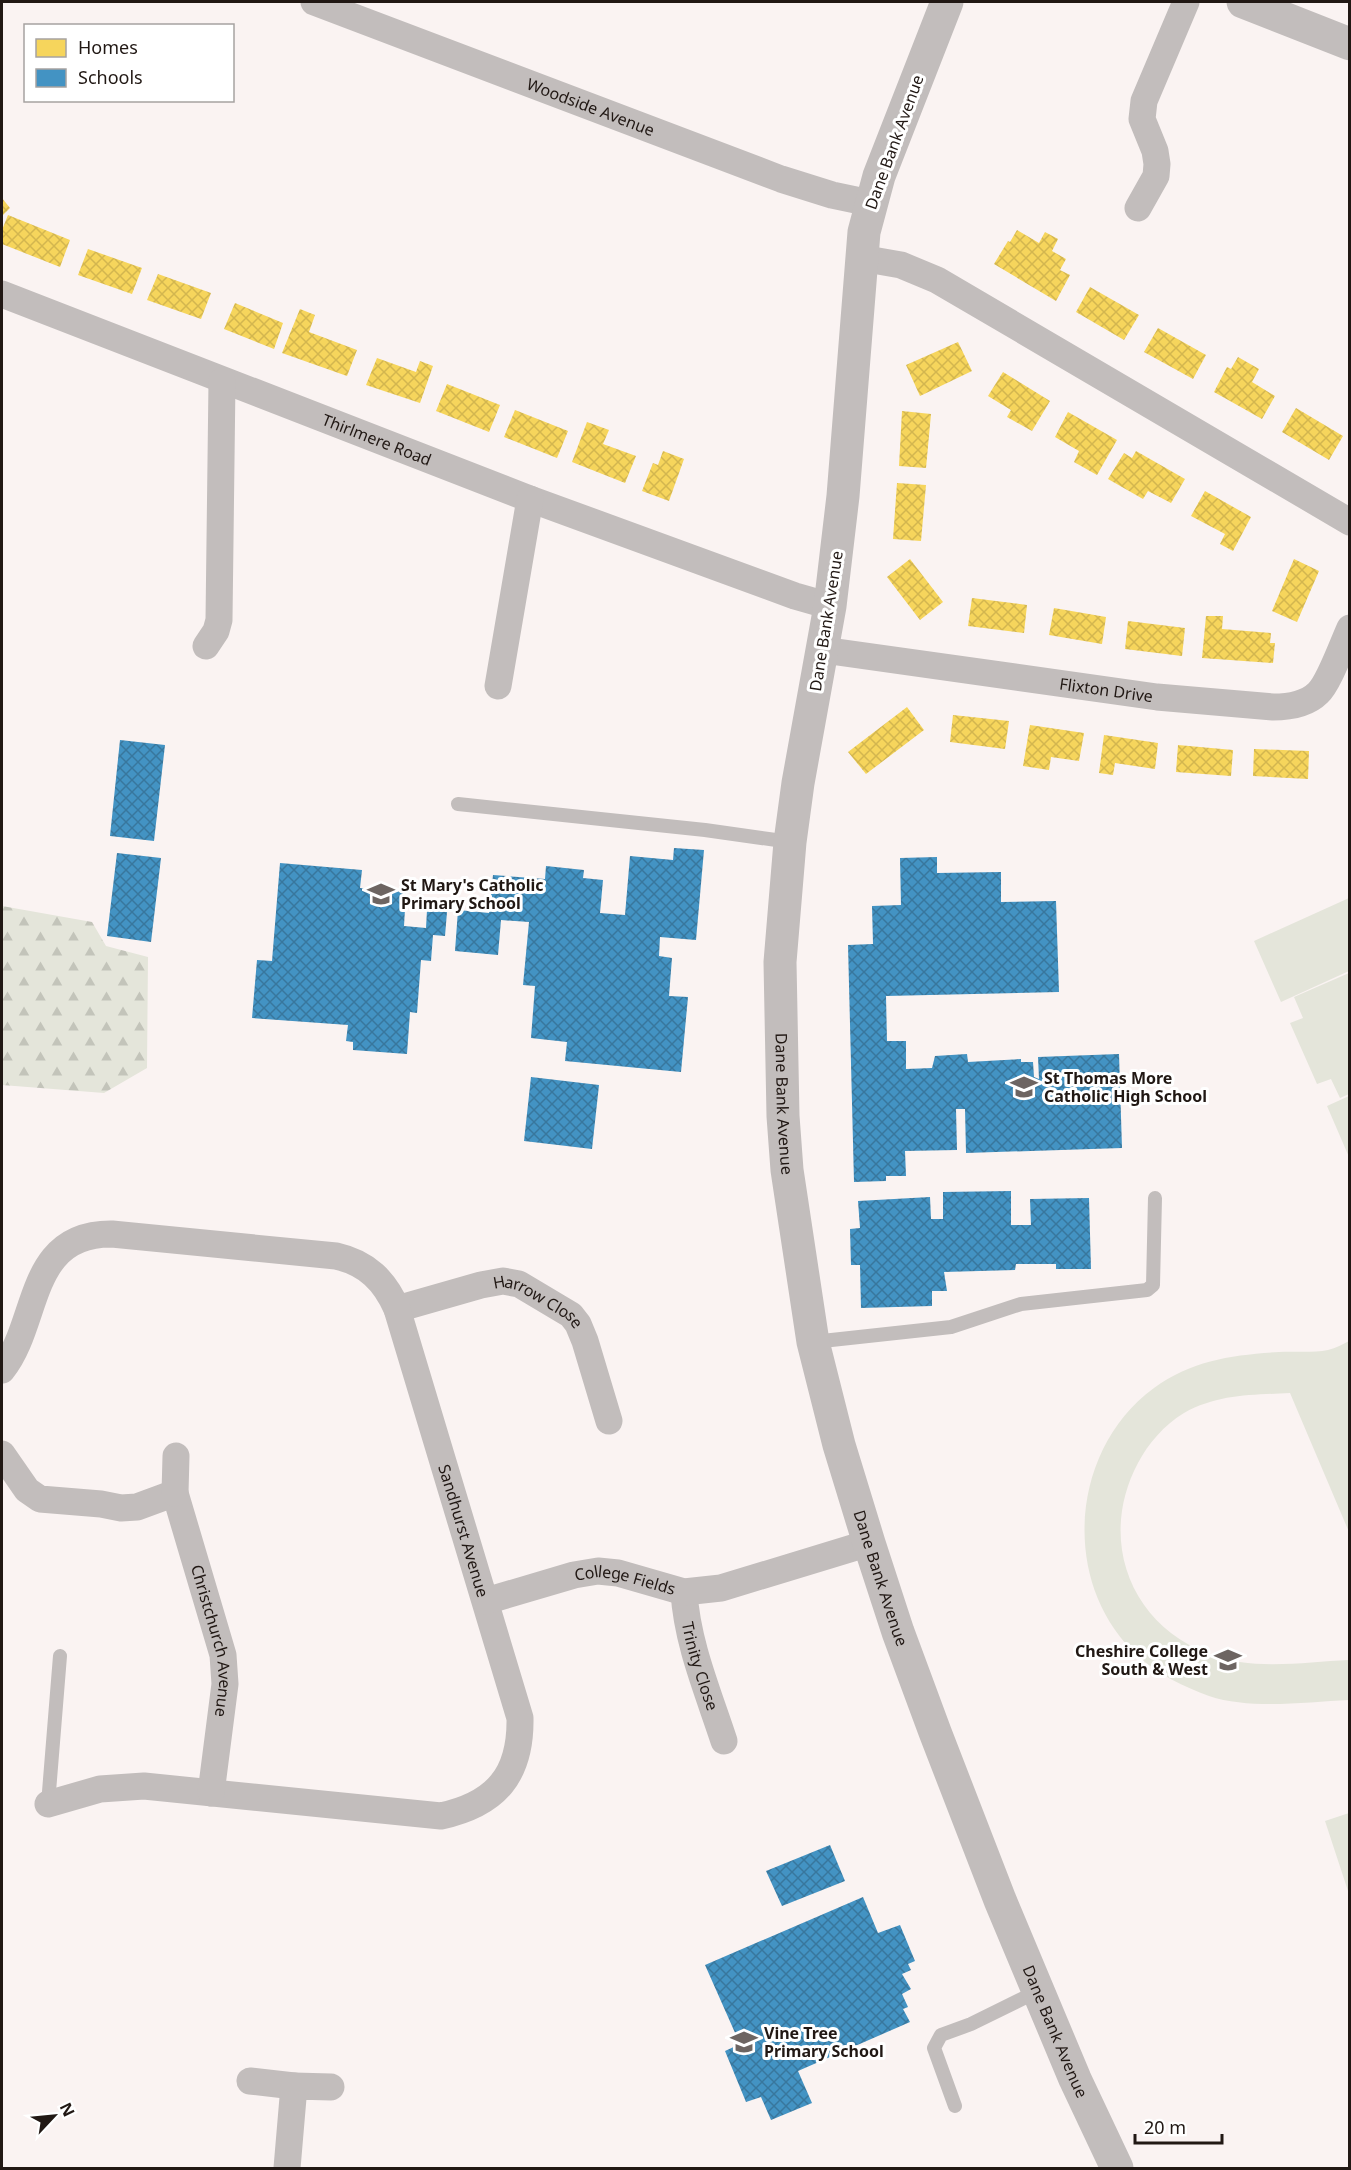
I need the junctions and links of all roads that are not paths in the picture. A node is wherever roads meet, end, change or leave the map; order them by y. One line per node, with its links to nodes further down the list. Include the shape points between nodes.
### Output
1 (314, 2): 6 (street, Woodside Avenue, via 781,179)
2 (947, 2): 6 (street, Dane Bank Avenue)
3 (1186, 2): 7 (street, via 1144,101 1142,119 1157,164 1156,176)
4 (1243, 2): 5 (street)
5 (1350, 44)
6 (870, 203): 8 (street, Dane Bank Avenue)
7 (1138, 208)
8 (861, 258): 12 (street, via 901,265 937,280); 13 (street, Dane Bank Avenue)
9 (2, 294): 10 (street, Thirlmere Road)
10 (222, 381): 11 (street, Thirlmere Road); 15 (street, via 219,620)
11 (530, 499): 13 (street, Thirlmere Road); 17 (street)
12 (1350, 522)
13 (831, 606): 16 (street, Dane Bank Avenue)
14 (1350, 628): 16 (street, Flixton Drive, via 1319,693 1289,707 1157,697)
15 (206, 646)
16 (823, 650): 19 (street, Dane Bank Avenue)
17 (498, 686)
18 (458, 804): 19 (lane)
19 (790, 842): 22 (street, Dane Bank Avenue, via 780,962 783,1116 787,1170)
20 (1155, 1198): 22 (lane, via 1153,1285 1147,1290 1021,1304 951,1327)
21 (397, 1310): 23 (street, Sandhurst Avenue, via 380,1279 353,1260 99,1234 74,1243 44,1272 12,1355); 24 (street, Harrow Close, via 481,1285 503,1281 519,1284 571,1315 578,1324); 30 (street, Sandhurst Avenue)
22 (813, 1342): 28 (street, Dane Bank Avenue)
23 (2, 1370)
24 (609, 1421)
25 (2, 1454): 27 (street, via 27,1490 40,1499 121,1508 137,1507)
26 (176, 1456): 27 (street, Christchurch Avenue)
27 (175, 1492): 33 (street, Christchurch Avenue, via 223,1655 225,1684)
28 (869, 1543): 29 (street, College Fields, via 721,1588); 35 (street, Dane Bank Avenue, via 935,1732)
29 (684, 1592): 30 (street, College Fields, via 618,1573 598,1572 574,1575); 32 (street, Trinity Close, via 691,1639)
30 (486, 1601): 33 (street, Sandhurst Avenue, via 520,1718 520,1739 503,1782 476,1806 441,1816)
31 (60, 1656): 34 (lane)
32 (724, 1741)
33 (211, 1793): 34 (street, Sandhurst Avenue, via 124,1786)
34 (48, 1804)
35 (1038, 1991): 39 (lane, via 940,2035 934,2048); 41 (street, Dane Bank Avenue)
36 (250, 2081): 37 (street)
37 (294, 2086): 38 (street); 40 (street)
38 (331, 2087)
39 (955, 2106)
40 (286, 2169)
41 (1117, 2169)

